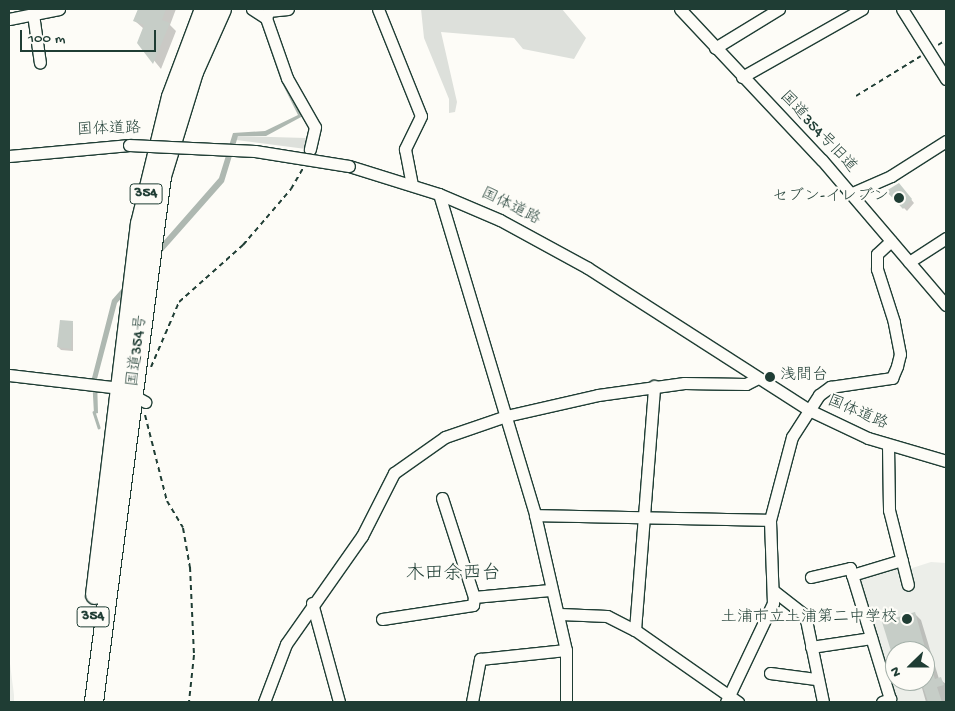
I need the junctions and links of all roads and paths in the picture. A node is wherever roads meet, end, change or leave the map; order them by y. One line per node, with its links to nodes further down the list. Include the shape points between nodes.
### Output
1 (204, 9): 35 (highway, 国道354号 / 354, via 171,97 150,173)
2 (222, 9): 35 (highway, 国道354号 / 354, via 194,72 162,176)
3 (252, 9): 11 (street)
4 (288, 9): 11 (street)
5 (378, 9): 24 (street, via 421,116 406,149)
6 (680, 9): 15 (street, 国道354号旧道)
7 (779, 9): 15 (street)
8 (862, 9): 18 (street)
9 (902, 9): 16 (street)
10 (52, 10): 12 (street)
11 (268, 13): 22 (street, via 299,105 315,126)
12 (33, 14): 13 (street); 17 (street)
13 (9, 19)
14 (946, 40): 16 (path)
15 (715, 48): 18 (street, 国道354号旧道)
16 (928, 51): 19 (street); 20 (path)
17 (40, 63)
18 (742, 77): 26 (street, 国道354号旧道)
19 (946, 79)
20 (856, 96)
21 (946, 141): 26 (street, via 891,176)
22 (310, 149): 32 (path, via 298,178 283,199 229,259 179,302)
23 (9, 156): 24 (street, 国体道路, bridge, via 129,145 255,151 349,166)
24 (412, 184): 25 (street, 国体道路)
25 (439, 194): 33 (street, 国体道路, via 551,246); 37 (street)
26 (850, 194): 28 (street, 国道354号旧道)
27 (946, 238): 29 (street)
28 (891, 241): 29 (street, 国道354号旧道); 36 (street, via 877,254 900,354 892,378 830,387)
29 (909, 262): 30 (street, 国道354号旧道)
30 (946, 305)
31 (9, 374): 35 (street)
32 (149, 375)
33 (756, 379): 34 (street, via 746,384); 36 (street, 国体道路)
34 (654, 386): 37 (street); 42 (street)
35 (133, 394): 61 (highway, 国道354号 / 354); 62 (highway, 国道354号 / 354); 63 (path, via 167,501 184,528 190,567 194,655)
36 (809, 410): 38 (street, 国体道路); 43 (street, via 792,437)
37 (506, 416): 41 (street); 51 (street, via 445,438 394,474 362,536)
38 (888, 445): 39 (street, 国体道路); 44 (street, via 889,510)
39 (946, 461)
40 (442, 498): 50 (street)
41 (536, 515): 42 (street); 48 (street)
42 (645, 518): 43 (street); 54 (street)
43 (770, 520): 49 (street)
44 (902, 560): 45 (street); 47 (street)
45 (852, 575): 46 (street, via 850,568); 55 (street)
46 (811, 577)
47 (908, 585)
48 (550, 590): 50 (street); 52 (street)
49 (774, 590): 56 (street, via 805,615); 60 (street, via 768,618)
50 (474, 597): 53 (street, via 473,605)
51 (312, 604): 64 (street, via 286,644); 65 (street)
52 (560, 614): 54 (street, via 607,616); 57 (street)
53 (382, 619)
54 (635, 630): 60 (street)
55 (871, 638): 56 (street); 69 (street, via 890,699)
56 (811, 647): 59 (street)
57 (566, 650): 66 (street, via 480,659); 67 (street)
58 (770, 673): 59 (street)
59 (816, 679): 68 (street)
60 (731, 700)
61 (82, 702)
62 (94, 702)
63 (189, 702)
64 (264, 702)
65 (339, 702)
66 (472, 702)
67 (566, 702)
68 (823, 702)
69 (882, 702)

